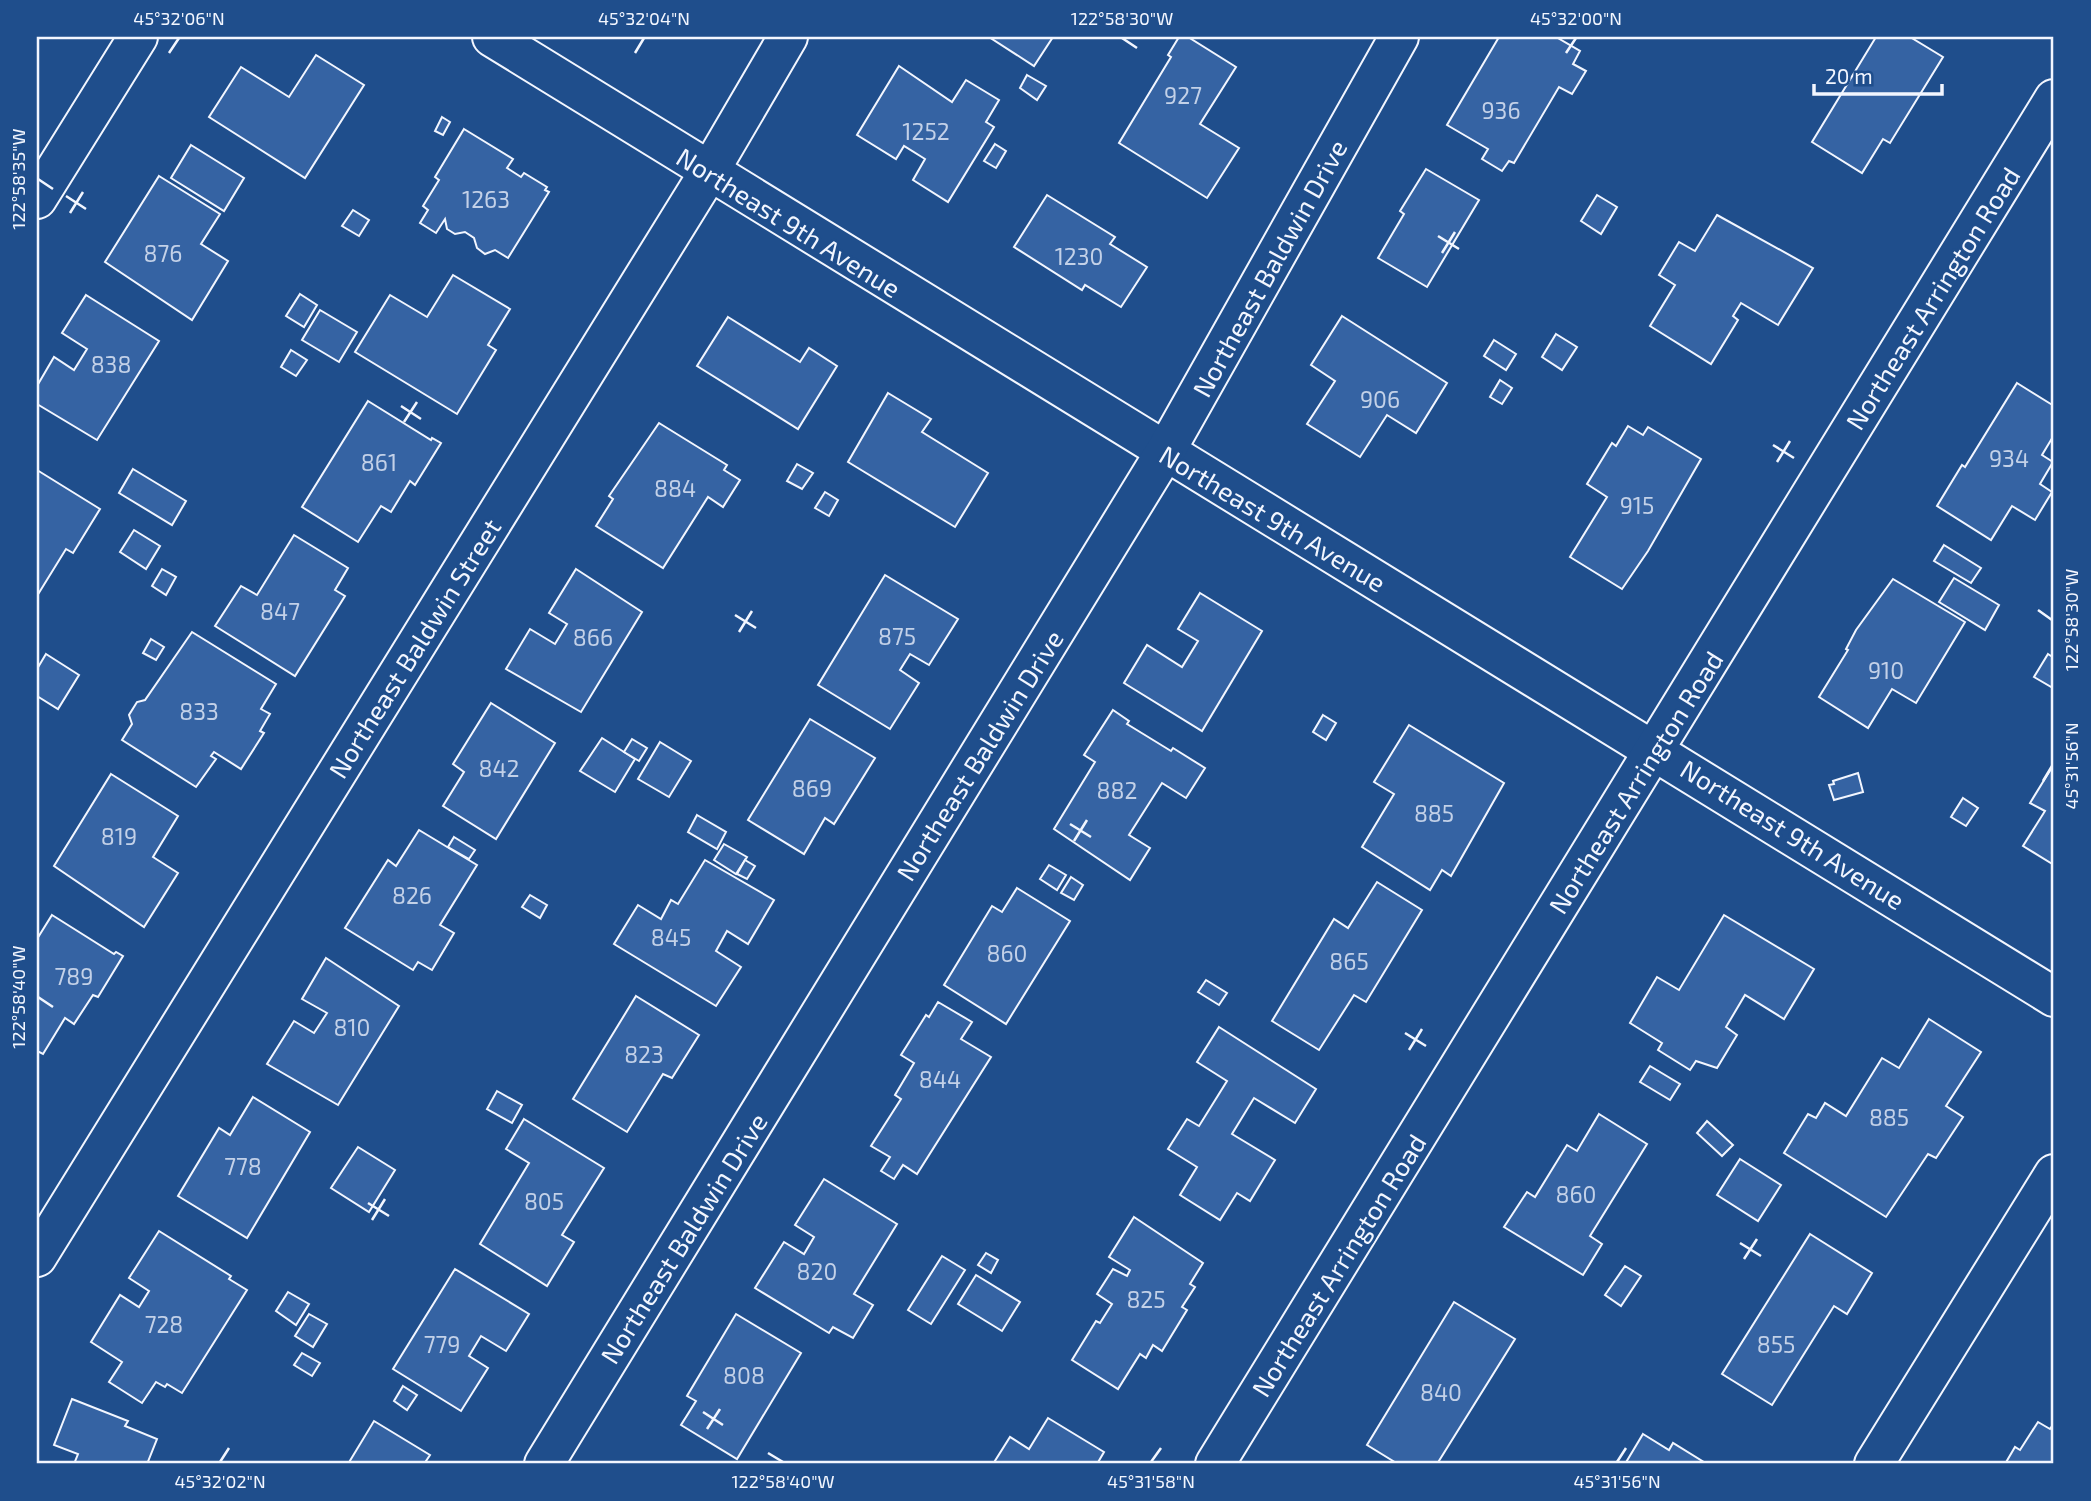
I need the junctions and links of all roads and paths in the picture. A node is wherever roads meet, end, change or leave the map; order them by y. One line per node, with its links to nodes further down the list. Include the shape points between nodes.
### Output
1 (138, 37): 7 (street)
2 (492, 37): 6 (street, Northeast 9th Avenue)
3 (788, 37): 6 (street, Northeast Baldwin Street)
4 (1399, 37): 8 (street, Northeast Baldwin Drive)
5 (2054, 99): 9 (street, Northeast Arrington Road)
6 (709, 172): 8 (street, Northeast 9th Avenue); 12 (street, Northeast Baldwin Street)
7 (43, 176)
8 (1165, 453): 9 (street, Northeast 9th Avenue); 13 (street, Northeast Baldwin Drive)
9 (1655, 749): 10 (street, Northeast 9th Avenue); 14 (street, Northeast Arrington Road)
10 (2054, 997)
11 (2054, 1174): 15 (street)
12 (37, 1257)
13 (544, 1464)
14 (1215, 1464)
15 (1874, 1464)

